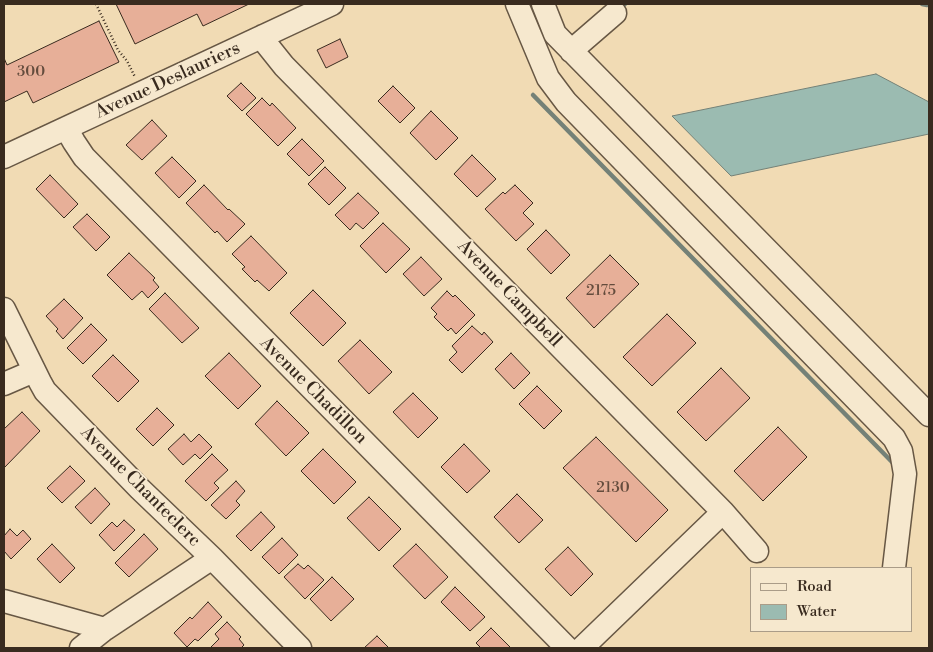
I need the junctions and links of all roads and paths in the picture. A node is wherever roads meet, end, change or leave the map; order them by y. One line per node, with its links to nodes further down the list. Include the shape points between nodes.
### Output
1 (96, 4): 8 (path)
2 (332, 4): 6 (street, Avenue Deslauriers)
3 (517, 4): 18 (street, via 548,78 566,102 894,438 901,451 905,474)
4 (543, 4): 7 (street, via 555,34)
5 (615, 13): 7 (street)
6 (263, 36): 9 (street, Avenue Deslauriers); 15 (street, Avenue Campbell, via 291,72)
7 (571, 51): 14 (street)
8 (137, 80)
9 (66, 128): 10 (street, Avenue Deslauriers); 23 (street, Avenue Chadillon, via 84,157)
10 (4, 157)
11 (4, 309): 12 (street, Avenue Chanteclerc)
12 (34, 371): 13 (street); 17 (street, Avenue Chanteclerc, via 45,391 60,407)
13 (4, 384)
14 (929, 416)
15 (723, 512): 16 (street, Avenue Campbell); 24 (street)
16 (757, 551)
17 (212, 558): 20 (street); 22 (street, Avenue Chanteclerc)
18 (894, 567)
19 (4, 601): 20 (street)
20 (105, 629): 21 (street)
21 (81, 648)
22 (300, 648)
23 (567, 648)
24 (582, 648)

